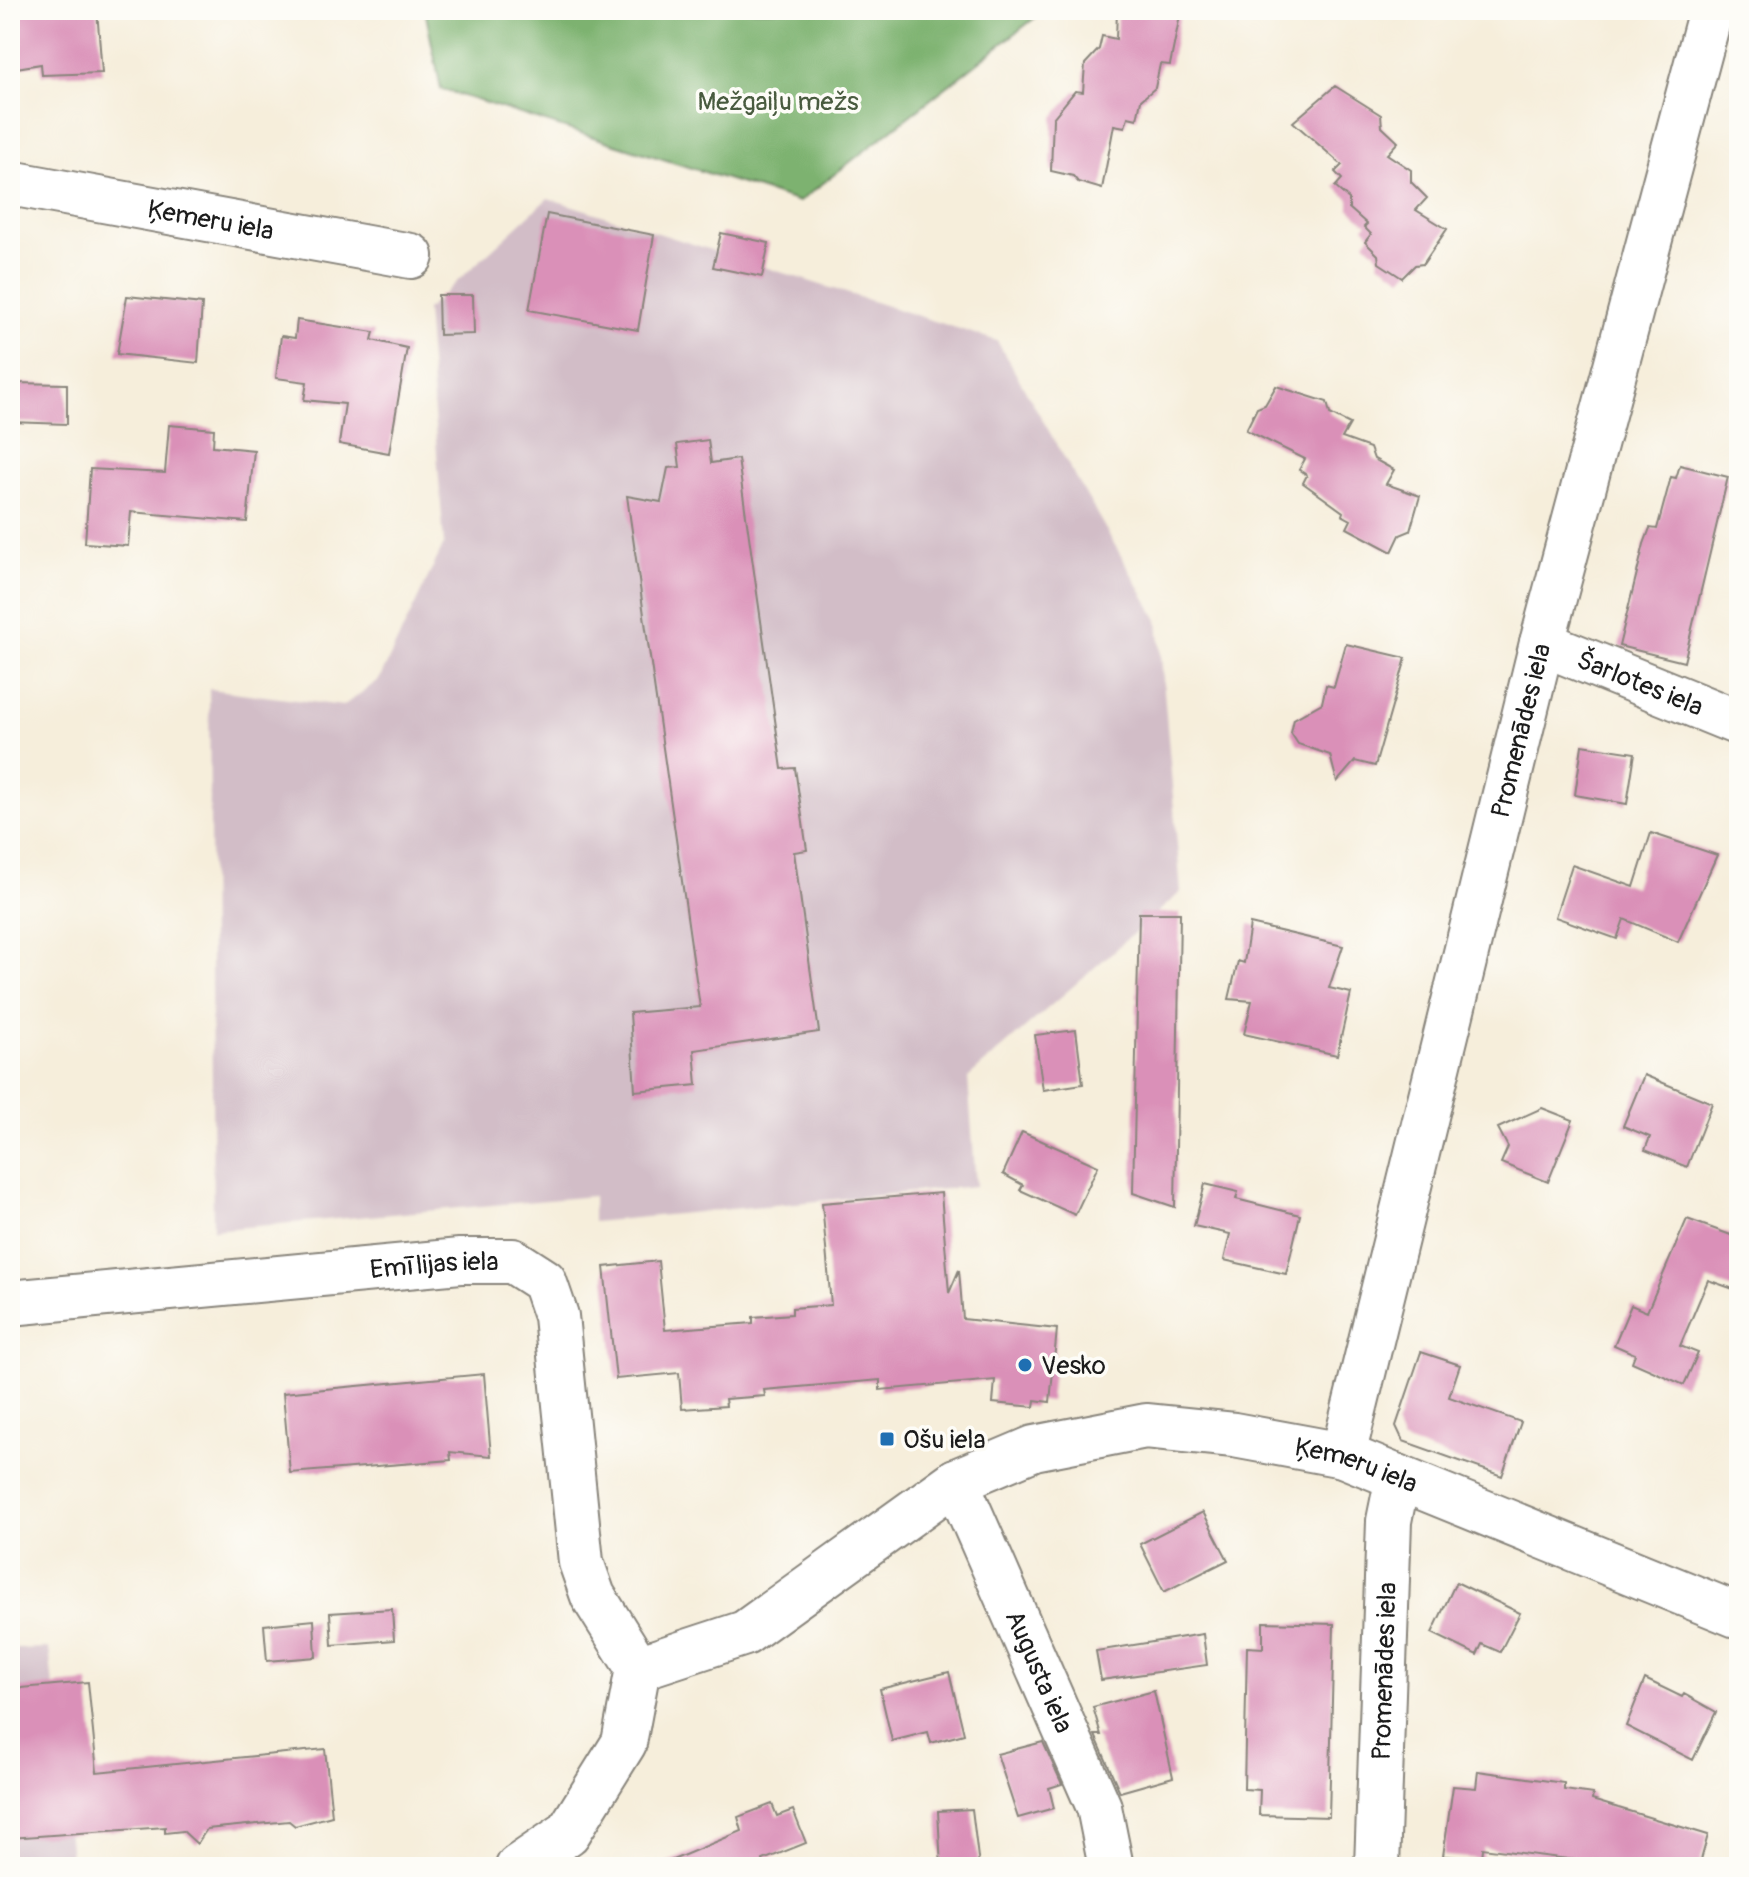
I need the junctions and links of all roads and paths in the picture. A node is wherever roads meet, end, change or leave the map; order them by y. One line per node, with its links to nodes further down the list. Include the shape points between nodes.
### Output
1 (1711, 10): 4 (street, Promenādes iela)
2 (10, 183): 3 (street, Ķemeru iela)
3 (411, 256)
4 (1542, 643): 5 (street, Šarlotes iela); 7 (street, Promenādes iela)
5 (1739, 723)
6 (10, 1303): 11 (street, Emīlijas iela, via 460,1261 513,1261 544,1281 556,1316 581,1562 593,1596)
7 (1343, 1455): 8 (street, Ķemeru iela); 9 (street, Ķemeru iela, via 1146,1426 1034,1448)
8 (1398, 1477): 10 (street, Ķemeru iela); 14 (street, Promenādes iela, via 1389,1521)
9 (956, 1481): 11 (street, via 745,1633); 13 (street, Augusta iela, via 1099,1807)
10 (1739, 1616)
11 (638, 1668): 12 (street, via 624,1743 568,1833)
12 (518, 1867)
13 (1111, 1867)
14 (1377, 1867)

